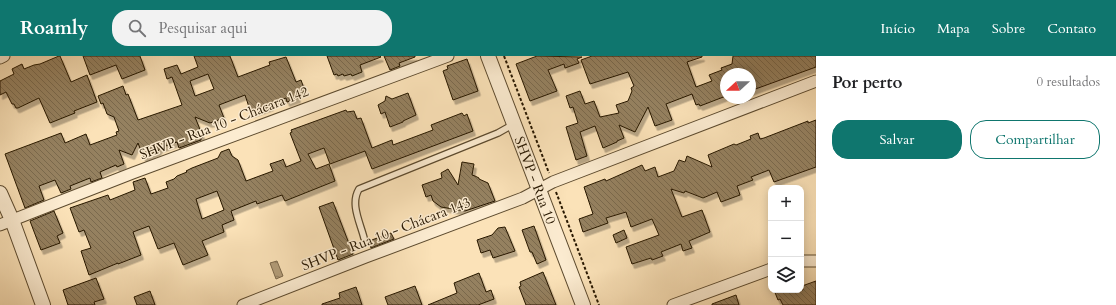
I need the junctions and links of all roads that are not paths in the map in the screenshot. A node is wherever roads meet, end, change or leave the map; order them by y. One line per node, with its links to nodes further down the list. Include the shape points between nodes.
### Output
1 (4, 56): 4 (street)
2 (448, 56): 9 (street, SHVP - Rua 10 - Chácara 142)
3 (488, 56): 6 (street, SHVP - Rua 10)
4 (0, 58)
5 (816, 81): 7 (street, SHVP - Rua 10 - Chácara 143, via 553,182)
6 (514, 124): 7 (street, SHVP - Rua 10); 10 (lane, via 498,133 359,189 355,196 355,204)
7 (540, 190): 15 (street, SHVP - Rua 10 - Chácara 143); 16 (street, SHVP - Rua 10)
8 (0, 194): 9 (street)
9 (6, 223): 14 (street)
10 (364, 238)
11 (804, 261): 12 (street)
12 (816, 261)
13 (768, 270): 17 (street)
14 (43, 305)
15 (243, 305)
16 (584, 305)
17 (673, 305)

